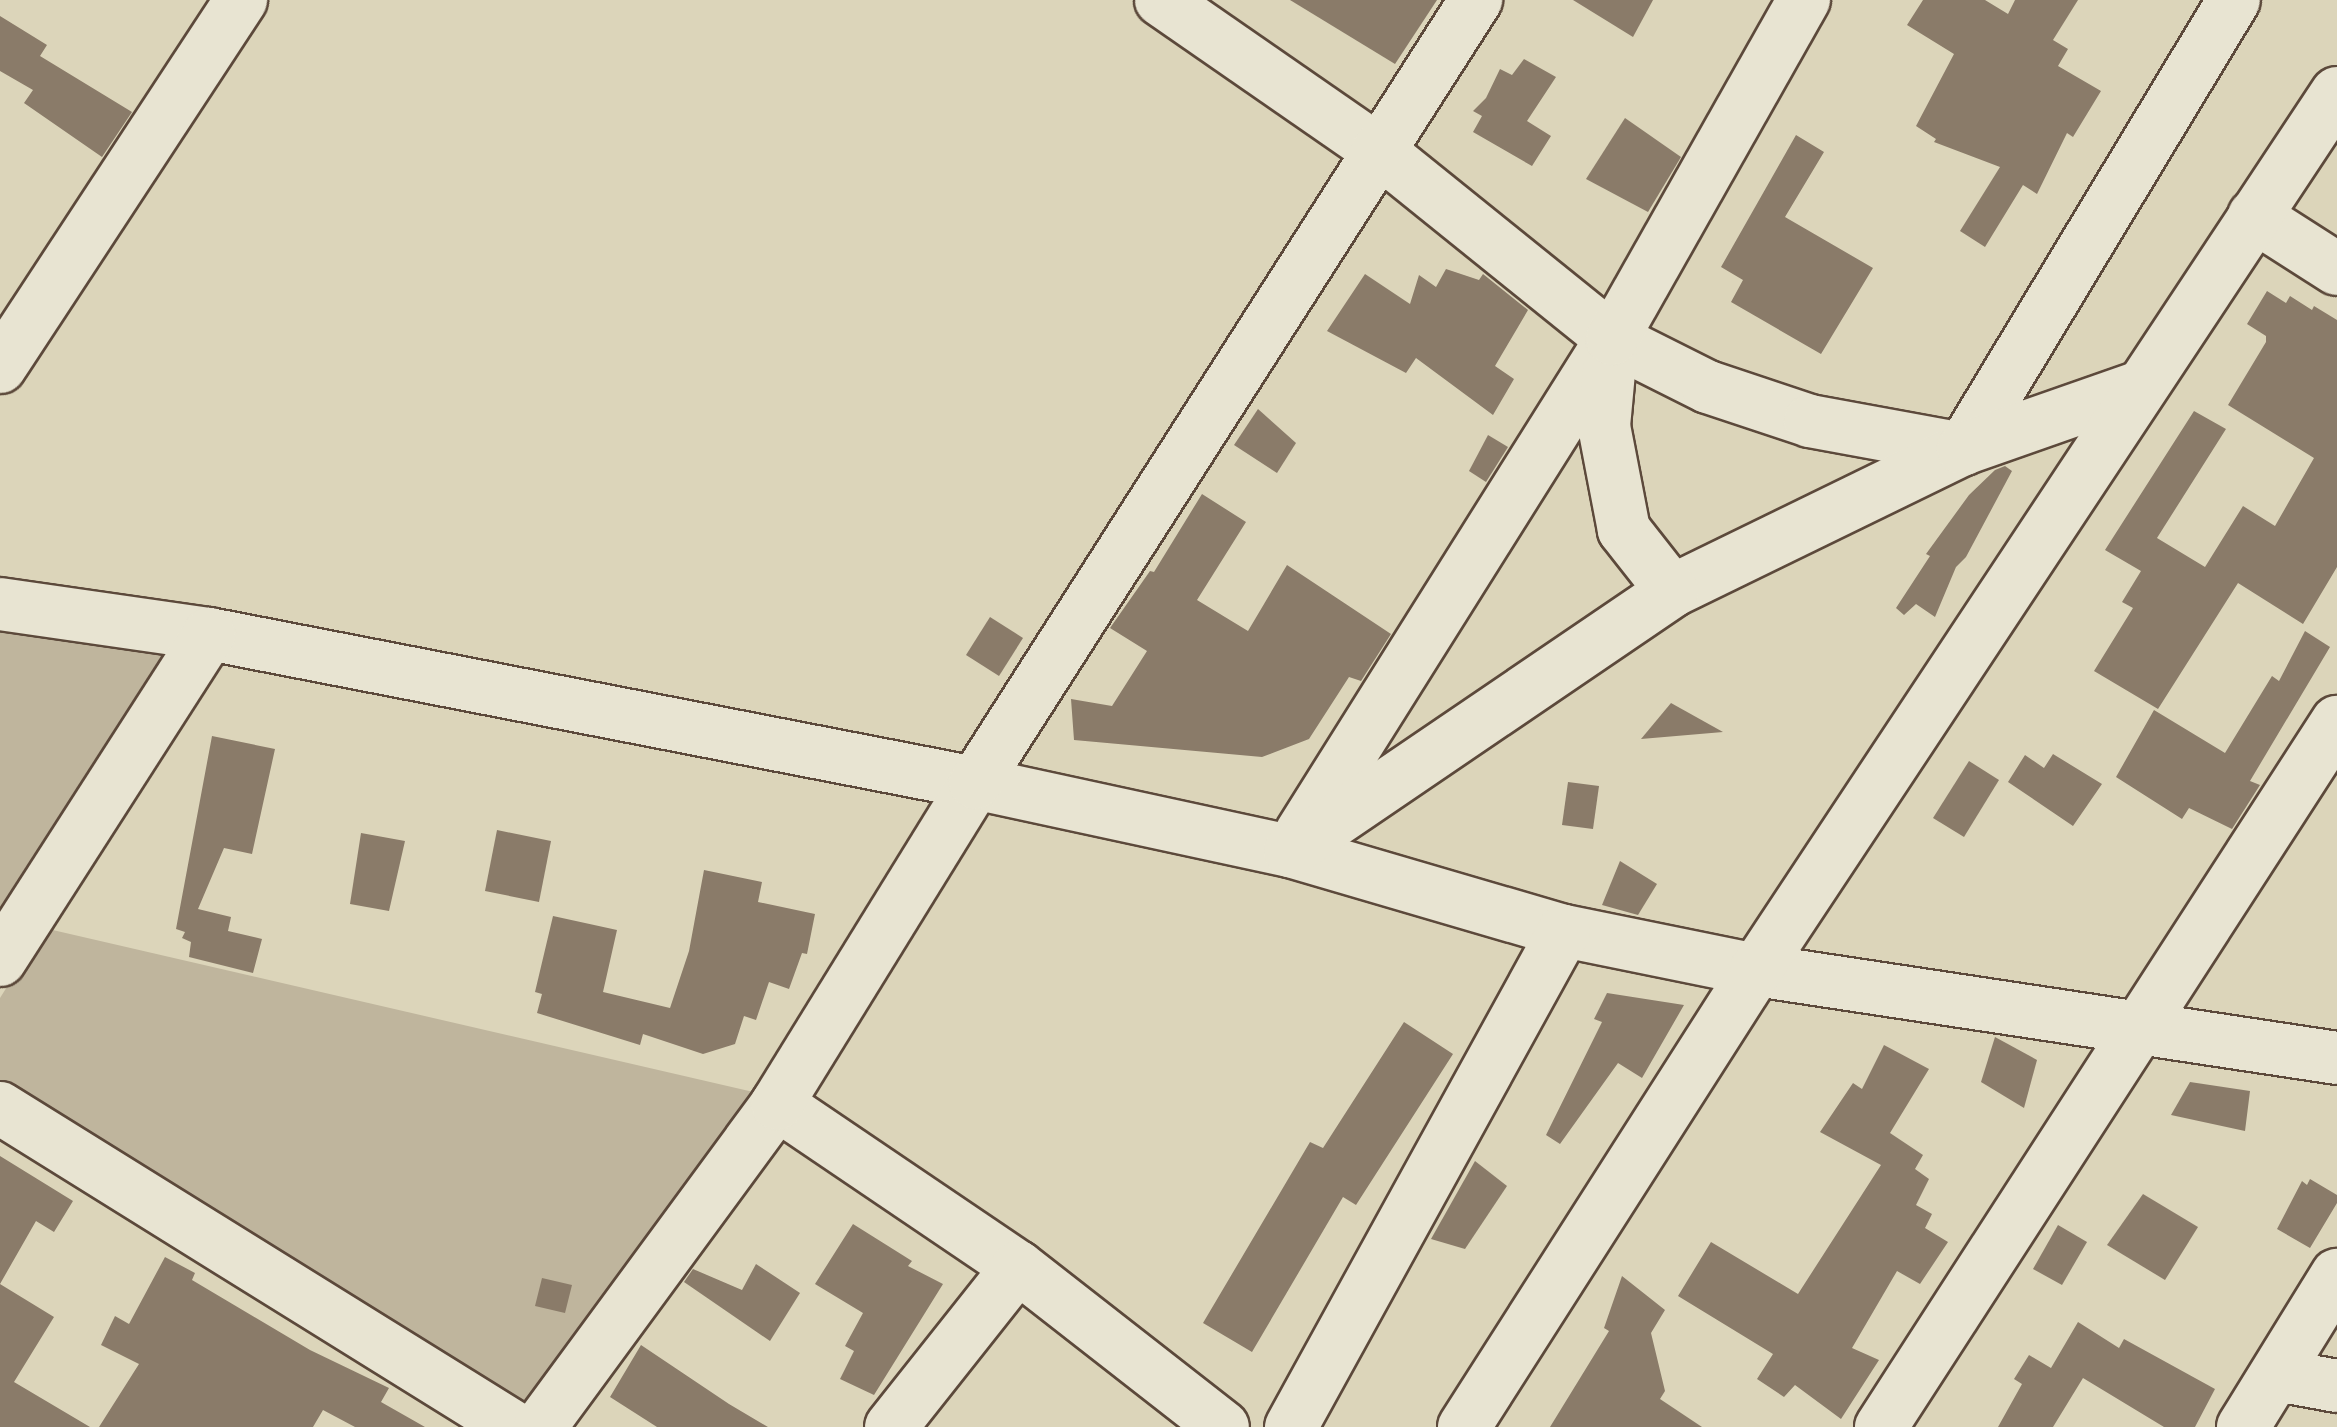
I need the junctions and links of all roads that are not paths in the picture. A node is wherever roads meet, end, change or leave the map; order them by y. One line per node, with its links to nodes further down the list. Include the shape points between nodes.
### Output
1 (241, 0): 11 (street)
2 (1161, 0): 7 (street)
3 (1476, 0): 7 (street)
4 (1804, 0): 10 (street)
5 (2234, 0): 13 (street)
6 (2337, 93): 8 (street)
7 (1378, 150): 10 (street); 18 (street)
8 (2254, 216): 9 (street); 12 (street)
9 (2337, 269)
10 (1612, 338): 13 (street, via 1708,387 1810,420); 14 (street, via 1604,426 1624,530); 19 (street)
11 (0, 367)
12 (2140, 388): 13 (street); 22 (street)
13 (1963, 449): 14 (street)
14 (1672, 592): 19 (street)
15 (0, 604): 16 (street)
16 (209, 634): 18 (street); 21 (street)
17 (2337, 722): 23 (street)
18 (974, 783): 19 (street); 25 (street)
19 (1290, 851): 20 (street)
20 (1564, 931): 22 (street); 35 (street)
21 (0, 960)
22 (1756, 970): 23 (street); 36 (street)
23 (2141, 1025): 24 (street); 37 (street)
24 (2337, 1058)
25 (778, 1104): 27 (street); 32 (street)
26 (0, 1108): 31 (street)
27 (1018, 1268): 33 (street); 34 (street)
28 (2337, 1275): 29 (street)
29 (2277, 1374): 30 (street); 38 (street)
30 (2337, 1386)
31 (512, 1427)
32 (540, 1427)
33 (892, 1427)
34 (1222, 1427)
35 (1291, 1427)
36 (1464, 1427)
37 (1881, 1427)
38 (2243, 1427)

